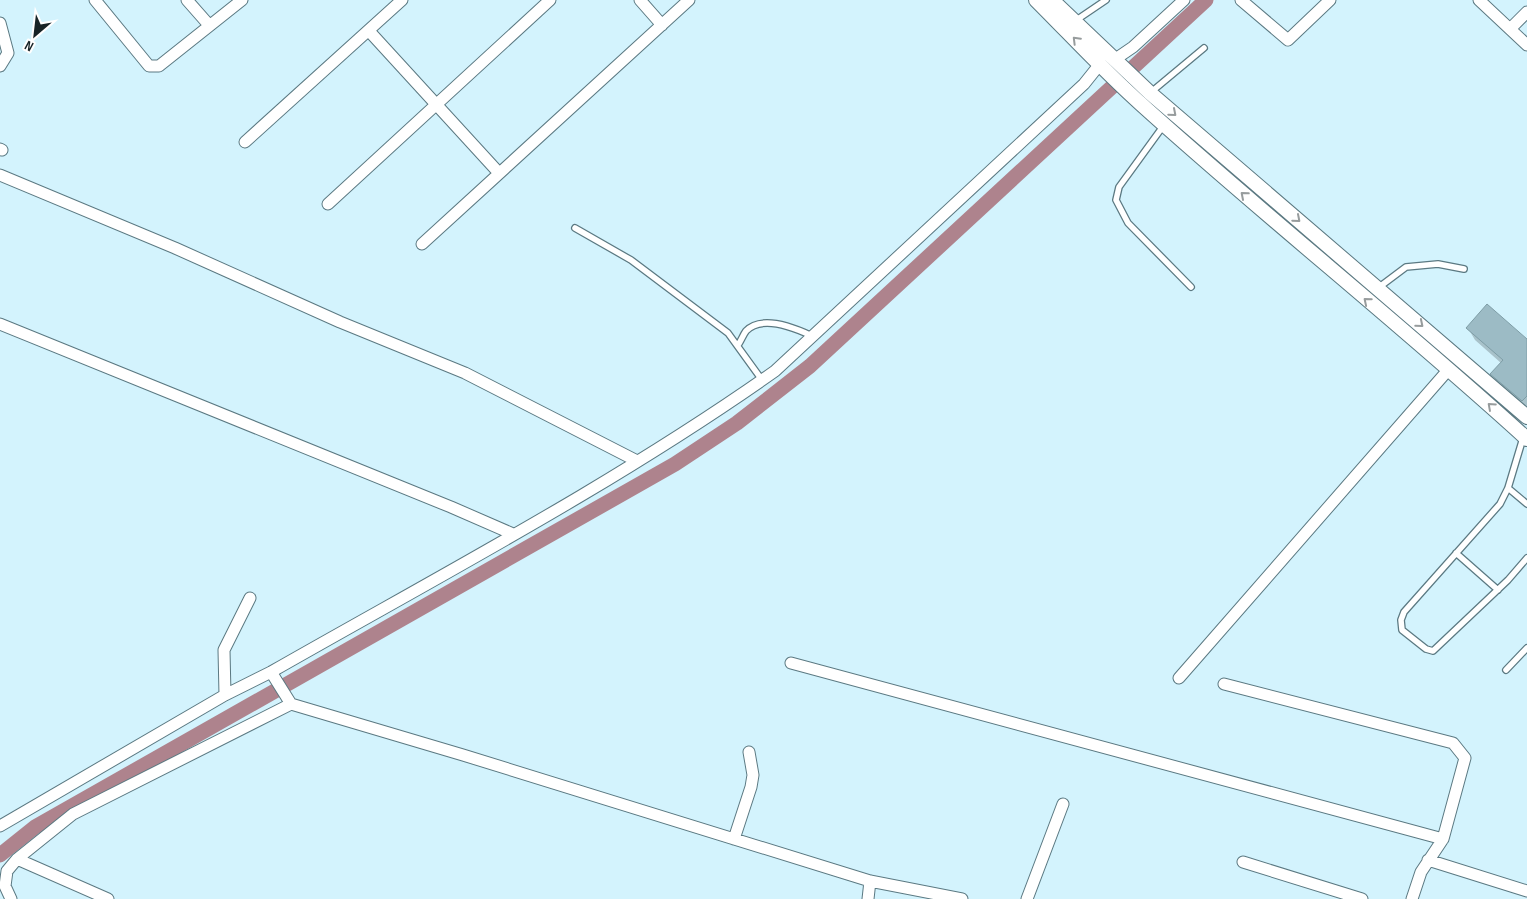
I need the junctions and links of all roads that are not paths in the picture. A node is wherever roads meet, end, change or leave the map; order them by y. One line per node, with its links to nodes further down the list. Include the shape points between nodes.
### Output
1 (188, 0): 19 (street)
2 (242, 0): 19 (street)
3 (402, 0): 21 (street)
4 (550, 0): 28 (street)
5 (640, 0): 18 (street)
6 (689, 0): 18 (street)
7 (1036, 0): 26 (street, one-way to 7)
8 (1052, 0): 16 (street)
9 (1105, 0): 16 (lane)
10 (1184, 0): 24 (street)
11 (1241, 0): 12 (street, via 1288,40)
12 (1330, 0)
13 (1479, 0): 20 (street)
14 (101, 2): 19 (street, via 149,66 154,68)
15 (1527, 12): 20 (street)
16 (1074, 22): 24 (street)
17 (0, 23): 25 (street, via 8,53)
18 (662, 25): 31 (street)
19 (209, 26)
20 (1510, 29): 22 (street)
21 (368, 31): 28 (street); 30 (street)
22 (1527, 45)
23 (1204, 48): 27 (lane)
24 (1116, 62): 26 (street); 27 (street)
25 (0, 66)
26 (1105, 70): 29 (street); 40 (street, via 1084,84)
27 (1150, 93): 38 (street, one-way to 38)
28 (436, 105): 31 (street); 33 (street)
29 (1164, 125): 37 (lane, via 1120,187 1116,200 1128,223); 42 (street, one-way to 29)
30 (245, 142)
31 (499, 173): 35 (street)
32 (0, 175): 46 (street, via 465,373)
33 (328, 204)
34 (576, 228): 41 (lane, via 631,260 728,333)
35 (422, 244)
36 (1464, 269): 38 (lane, via 1438,264 1406,267)
37 (1191, 287)
38 (1378, 288): 44 (street, one-way to 44)
39 (0, 324): 49 (street)
40 (812, 336): 41 (lane, via 786,325 763,324 747,330); 43 (street)
41 (738, 345): 43 (lane)
42 (1450, 369): 45 (street, one-way to 42); 58 (street)
43 (762, 380): 46 (street)
44 (1527, 417)
45 (1526, 438): 47 (lane)
46 (637, 461): 49 (street)
47 (1508, 488): 48 (lane); 50 (lane, via 1500,504)
48 (1527, 504)
49 (513, 534): 57 (street)
50 (1456, 553): 52 (lane); 52 (lane, via 1404,612 1402,630 1433,651)
51 (1527, 558): 52 (lane)
52 (1498, 590)
53 (250, 598): 60 (street, via 224,650)
54 (1527, 648): 56 (lane)
55 (790, 663): 66 (street)
56 (1506, 670)
57 (273, 675): 60 (street); 61 (street)
58 (1179, 678)
59 (1224, 684): 66 (street, via 1453,742 1465,758)
60 (225, 695): 64 (street)
61 (288, 700): 65 (street); 67 (street, via 73,814)
62 (748, 752): 65 (street, via 753,775)
63 (1063, 804): 76 (street)
64 (0, 826)
65 (734, 839): 70 (street)
66 (1443, 839): 68 (street)
67 (17, 859): 72 (street, via 7,871 5,886); 73 (street)
68 (1428, 860): 71 (street); 78 (street)
69 (1243, 862): 77 (street)
70 (870, 881): 74 (street); 75 (street)
71 (1527, 890)
72 (11, 899)
73 (108, 899)
74 (868, 899)
75 (962, 899)
76 (1027, 899)
77 (1362, 899)
78 (1412, 899)

